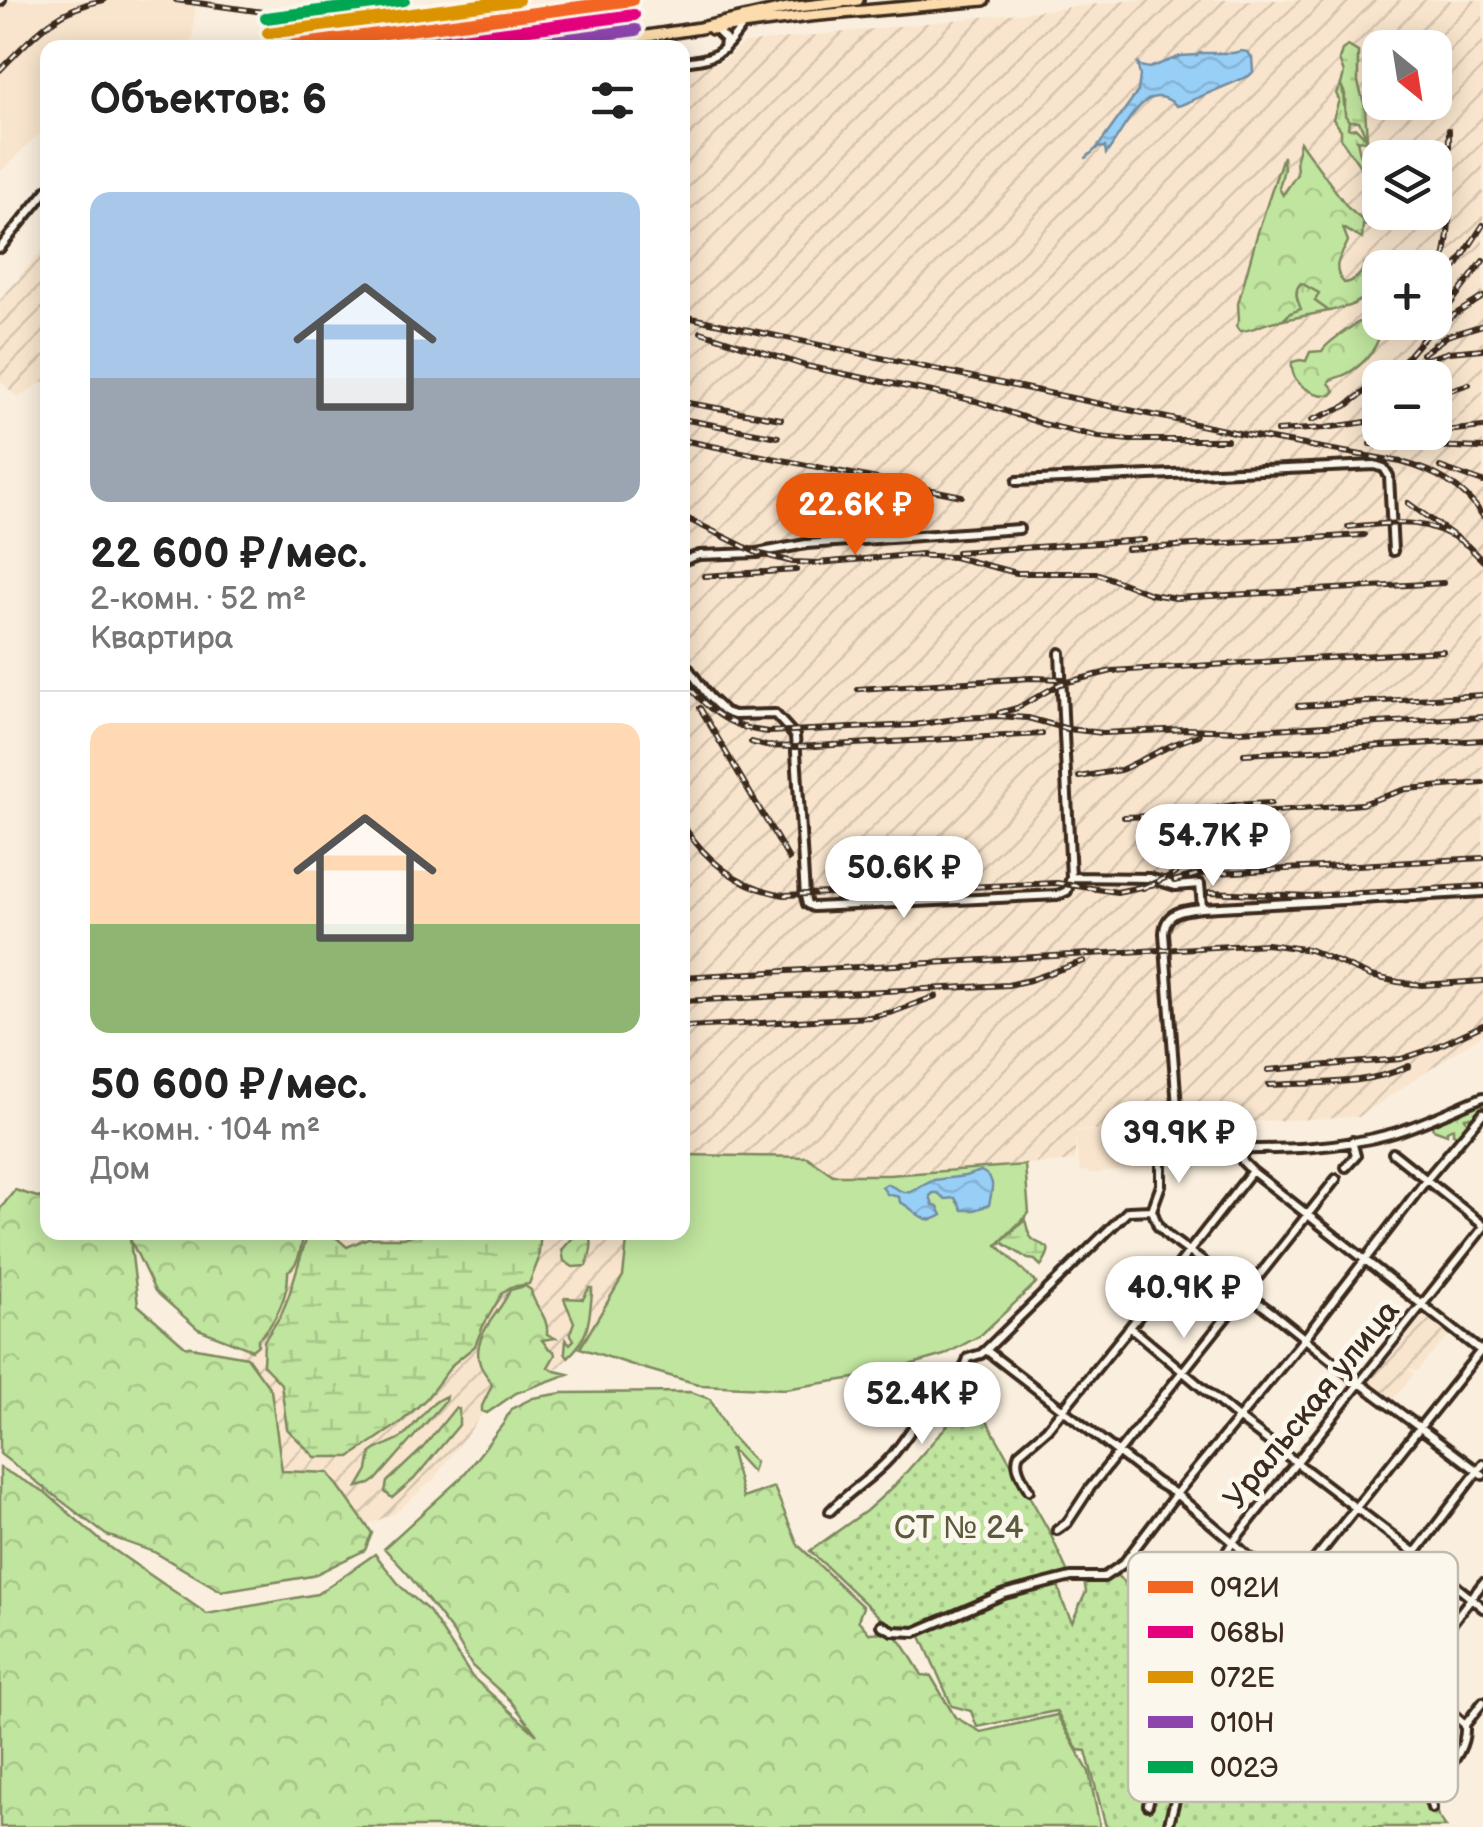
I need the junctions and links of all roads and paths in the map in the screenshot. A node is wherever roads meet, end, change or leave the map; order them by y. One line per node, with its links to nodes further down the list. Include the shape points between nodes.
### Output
1 (497, 0): 6 (main road, bridge, via 596,40)
2 (858, 0): 4 (main road)
3 (984, 0): 5 (main road)
4 (752, 16): 5 (street); 6 (main road)
5 (742, 27): 7 (main road); 8 (street)
6 (700, 28): 7 (main road)
7 (716, 30): 8 (street, via 725,39)
8 (724, 50): 9 (street)
9 (690, 61)
10 (40, 199): 11 (street)
11 (0, 248)
12 (1017, 481): 14 (street, via 1376,465 1389,476)
13 (1019, 529): 15 (street)
14 (1392, 551)
15 (690, 558)
16 (1060, 652): 18 (street)
17 (690, 671): 18 (street, via 720,710 775,714 795,736 808,905 1058,894)
18 (1071, 877): 20 (street, via 1200,884)
19 (1483, 892): 20 (street)
20 (1202, 908): 22 (street, via 1174,913 1164,926)
21 (1483, 1097): 24 (street, via 1398,1131)
22 (1176, 1108)
23 (1483, 1113): 30 (street)
24 (1352, 1141): 25 (street); 27 (street, via 1356,1156)
25 (1240, 1149): 28 (street); 31 (street, via 1161,1151)
26 (1393, 1153): 30 (street)
27 (1346, 1167)
28 (1252, 1171): 32 (street); 34 (street)
29 (1336, 1179): 32 (street)
30 (1427, 1179): 33 (street); 35 (street)
31 (1152, 1210): 34 (street, via 1160,1230); 40 (street, via 1128,1211)
32 (1308, 1215): 35 (street); 36 (street)
33 (1483, 1226): 37 (street, Уральская улица)
34 (1188, 1250): 36 (street); 38 (street)
35 (1365, 1258): 37 (street); 39 (street)
36 (1245, 1293): 39 (street); 42 (street)
37 (1423, 1305): 41 (street); 43 (street, Уральская улица)
38 (1130, 1327): 42 (street); 44 (street)
39 (1304, 1338): 43 (street); 45 (street)
40 (986, 1350): 44 (street); 53 (street, via 968,1358 891,1456)
41 (1482, 1351): 46 (street)
42 (1183, 1371): 45 (street); 47 (street)
43 (1360, 1383): 46 (street); 48 (street, Уральская улица)
44 (1063, 1409): 47 (street); 50 (street, via 1017,1455)
45 (1238, 1418): 48 (street); 51 (street)
46 (1418, 1428): 49 (street); 52 (street)
47 (1121, 1453): 51 (street); 54 (street)
48 (1296, 1463): 52 (street); 55 (street, Уральская улица)
49 (1481, 1470): 61 (street)
50 (1030, 1490)
51 (1176, 1494): 55 (street); 56 (street)
52 (1356, 1509): 59 (street); 60 (street)
53 (830, 1511)
54 (1057, 1530)
55 (1234, 1542): 57 (street, Уральская улица); 58 (street)
56 (1132, 1552)
57 (1227, 1552)
58 (1244, 1552)
59 (1321, 1552)
60 (1414, 1552)
61 (1416, 1552)
62 (1128, 1557): 68 (street, via 1104,1576 1004,1594 914,1632)
63 (1483, 1583): 65 (street)
64 (1458, 1588): 65 (street)
65 (1471, 1599): 66 (street); 67 (street)
66 (1483, 1608)
67 (1458, 1615)
68 (881, 1626)
69 (1483, 1702): 71 (street)
70 (1458, 1719): 71 (street)
71 (1465, 1725): 72 (street)
72 (1458, 1753)
73 (1149, 1802): 76 (street, Уральская улица)
74 (1174, 1802): 78 (street)
75 (1431, 1802): 77 (street)
76 (1148, 1805)
77 (1432, 1808)
78 (1168, 1827)

